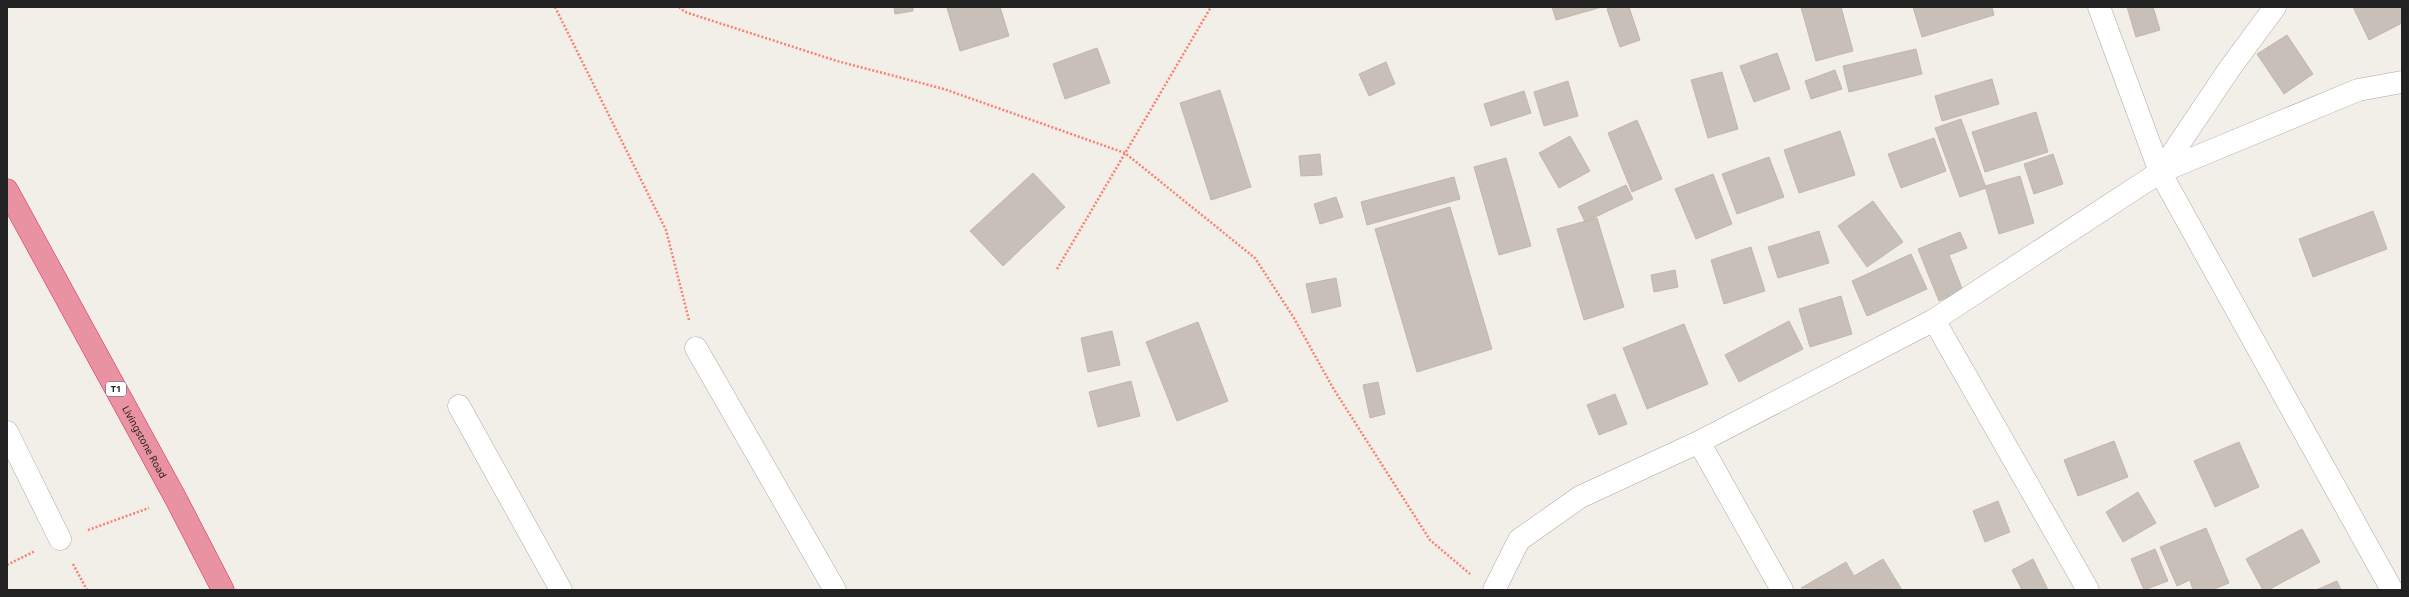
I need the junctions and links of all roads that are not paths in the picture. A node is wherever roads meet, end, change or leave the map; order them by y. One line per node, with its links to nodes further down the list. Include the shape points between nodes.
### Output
1 (2099, 7): 4 (street)
2 (2275, 7): 4 (street, via 2230,68)
3 (2402, 82): 4 (street, via 2358,90)
4 (2160, 172): 6 (street); 18 (street)
5 (7, 190): 12 (highway, Livingstone Road / T1)
6 (1934, 320): 10 (street); 17 (street)
7 (696, 348): 14 (street)
8 (459, 406): 13 (street)
9 (7, 432): 11 (street)
10 (1699, 442): 15 (street, via 1580,496 1519,540); 16 (street)
11 (60, 539)
12 (223, 590)
13 (561, 590)
14 (835, 590)
15 (1494, 590)
16 (1782, 590)
17 (2088, 590)
18 (2392, 590)

